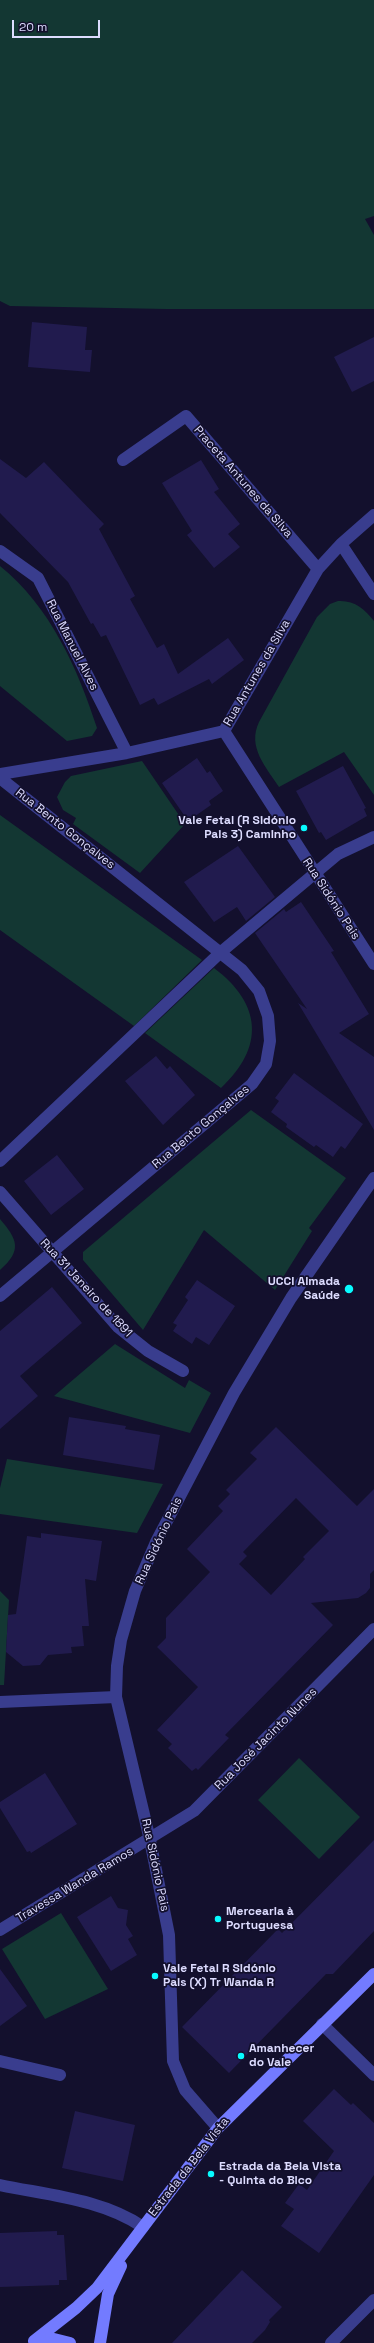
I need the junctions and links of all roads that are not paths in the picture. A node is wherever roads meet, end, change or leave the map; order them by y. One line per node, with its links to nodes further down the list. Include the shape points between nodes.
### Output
1 (123, 460): 5 (street, Praceta Antunes da Silva, via 186,416)
2 (374, 515): 3 (street, Rua Antunes da Silva)
3 (341, 544): 5 (street, Rua Antunes da Silva); 6 (street)
4 (0, 550): 8 (street, Rua Manuel Alves, via 38,578)
5 (318, 569): 7 (street, Rua Antunes da Silva)
6 (374, 594)
7 (224, 731): 8 (street, Rua Antunes da Silva); 12 (street, Rua Sidónio Pais)
8 (127, 753): 9 (street, Rua Antunes da Silva)
9 (0, 774)
10 (0, 778): 13 (street, Rua Bento Gonçalves)
11 (374, 837): 12 (street, via 338,854)
12 (314, 873): 13 (street); 14 (street, Rua Sidónio Pais)
13 (221, 952): 15 (street); 18 (street, Rua Bento Gonçalves, via 242,970 260,991 268,1016 270,1035 266,1064 252,1084)
14 (374, 964)
15 (0, 1161)
16 (374, 1178): 22 (street, Rua Sidónio Pais, via 261,1346 156,1542 135,1591 121,1640)
17 (0, 1192): 18 (street, Rua 31 Janeiro de 1891, via 35,1234)
18 (53, 1250): 19 (street, Rua Bento Gonçalves); 20 (street, Rua 31 Janeiro de 1891, via 118,1327 148,1351)
19 (0, 1296)
20 (183, 1371)
21 (374, 1629): 24 (street, Rua José Jacinto Nunes, via 194,1811)
22 (116, 1697): 23 (street); 24 (street, Rua Sidónio Pais)
23 (0, 1702)
24 (150, 1840): 25 (street, Travessa Wanda Ramos); 31 (street, Rua Sidónio Pais, via 169,1935 173,2061 185,2090)
25 (0, 1930)
26 (374, 1974): 27 (street, Estrada da Bela Vista)
27 (322, 2024): 30 (street); 31 (street, Estrada da Bela Vista)
28 (0, 2061): 29 (street)
29 (60, 2075)
30 (374, 2075)
31 (218, 2128): 33 (street, Estrada da Bela Vista)
32 (0, 2185): 33 (street, via 102,2207 128,2216)
33 (143, 2227): 34 (street, Estrada da Bela Vista)
34 (129, 2247): 36 (street, via 97,2288 76,2308); 38 (street, via 108,2294)
35 (374, 2300): 39 (street)
36 (30, 2342): 37 (street, via 54,2339)
37 (70, 2343)
38 (100, 2343)
39 (331, 2343)

